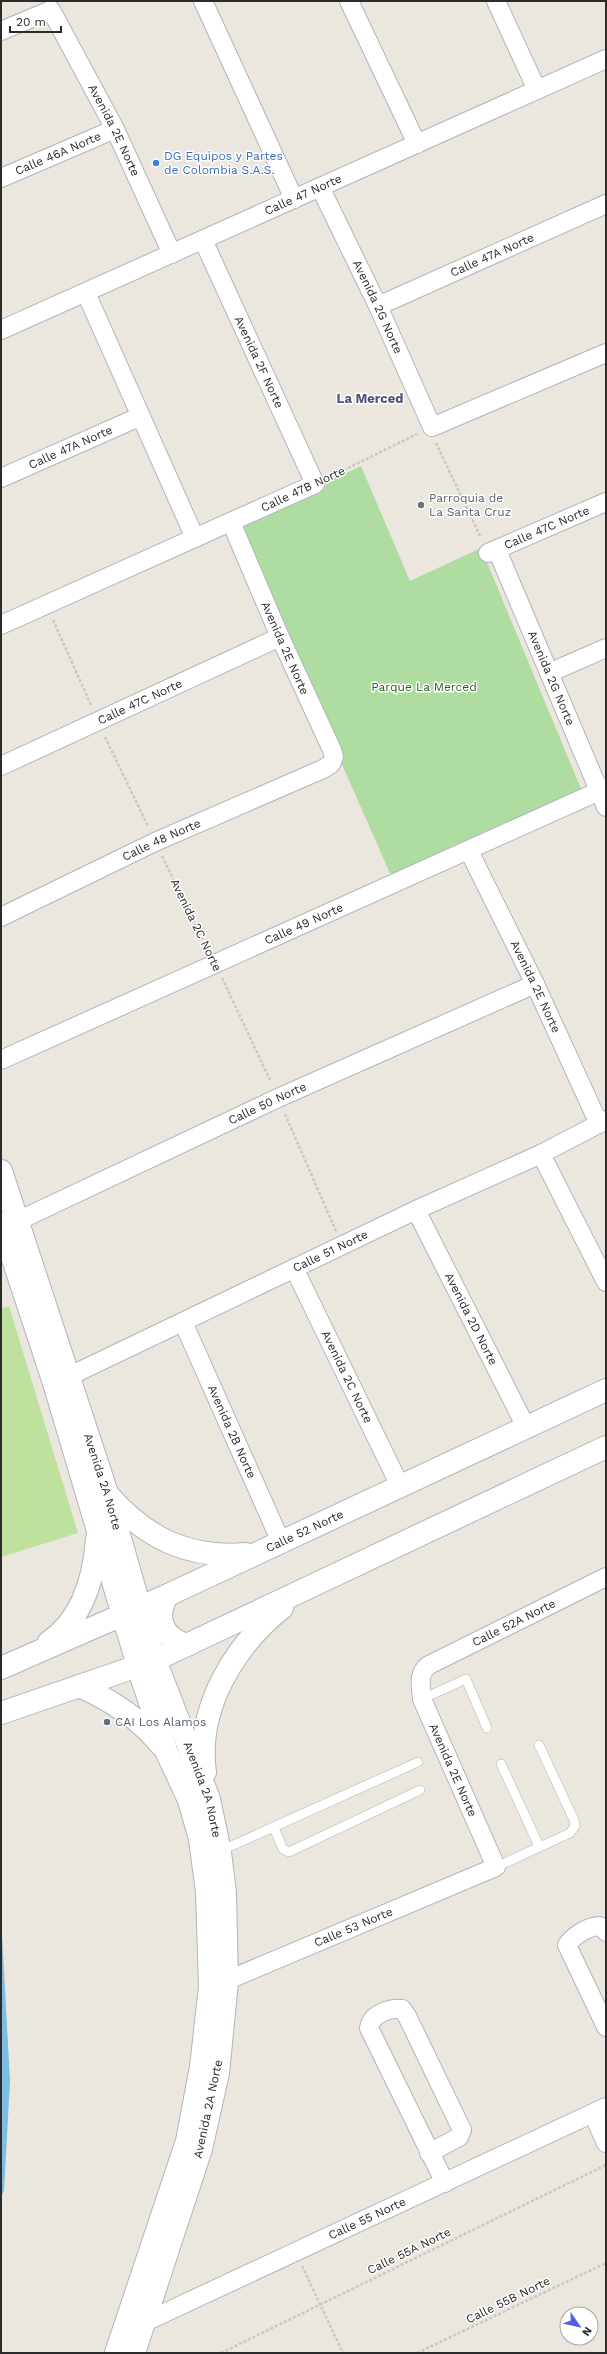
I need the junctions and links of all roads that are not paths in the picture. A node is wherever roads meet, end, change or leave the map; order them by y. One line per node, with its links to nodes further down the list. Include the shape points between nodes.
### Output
1 (203, 1): 11 (street)
2 (349, 1): 8 (street)
3 (496, 1): 6 (street)
4 (1, 32): 7 (street, Avenida 2E Norte, via 51,10)
5 (606, 59): 6 (street, Calle 47 Norte)
6 (536, 90): 8 (street, Calle 47 Norte)
7 (115, 129): 9 (street, Calle 46A Norte); 14 (street, Avenida 2E Norte)
8 (417, 144): 10 (street, Calle 47 Norte)
9 (1, 178)
10 (320, 187): 11 (street, Calle 47 Norte); 16 (street, Avenida 2G Norte)
11 (294, 199): 13 (street, Calle 47 Norte)
12 (606, 204): 16 (street, Calle 47A Norte)
13 (203, 240): 14 (street, Calle 47 Norte); 21 (street, Avenida 2F Norte)
14 (172, 254): 15 (street, Calle 47 Norte)
15 (86, 293): 17 (street, Calle 47 Norte); 19 (street)
16 (378, 306): 18 (street, Avenida 2G Norte, via 431,428)
17 (1, 330)
18 (606, 353)
19 (140, 417): 20 (street, Calle 47A Norte); 24 (street)
20 (1, 478)
21 (316, 484): 23 (street, Calle 47B Norte)
22 (606, 502): 25 (street, Calle 47C Norte)
23 (231, 522): 24 (street, Calle 47B Norte); 27 (street, Avenida 2E Norte)
24 (195, 538): 26 (street, Calle 47B Norte)
25 (493, 551): 29 (street, Avenida 2G Norte)
26 (1, 625)
27 (280, 637): 30 (street, Calle 47C Norte); 31 (street, Avenida 2E Norte, via 332,750 334,757 331,764)
28 (606, 648): 29 (street)
29 (549, 672): 32 (street, Avenida 2G Norte)
30 (1, 766)
31 (323, 769): 34 (street, Calle 48 Norte, via 155,842)
32 (604, 795): 33 (street, Calle 49 Norte)
33 (469, 851): 35 (street, Avenida 2E Norte); 36 (street, Calle 49 Norte)
34 (1, 916)
35 (535, 984): 37 (street, Avenida 2E Norte); 41 (street, Calle 50 Norte, via 278,1098)
36 (1, 1060)
37 (602, 1122): 38 (street, Calle 51 Norte)
38 (541, 1154): 40 (street, Calle 51 Norte); 43 (street)
39 (1, 1171): 41 (main road, Avenida 2A Norte)
40 (416, 1210): 42 (street, Calle 51 Norte); 47 (street, Avenida 2D Norte)
41 (7, 1224): 45 (main road, Avenida 2A Norte)
42 (294, 1268): 44 (street, Calle 51 Norte); 49 (street, Avenida 2C Norte)
43 (606, 1282)
44 (183, 1322): 45 (street, Calle 51 Norte); 51 (street, Avenida 2B Norte)
45 (62, 1380): 50 (main road, Avenida 2A Norte)
46 (606, 1390): 47 (main road, Calle 52 Norte)
47 (526, 1427): 49 (main road, Calle 52 Norte)
48 (606, 1447): 54 (main road)
49 (400, 1486): 51 (main road, Calle 52 Norte)
50 (99, 1500): 52 (main road, via 173,1545 200,1553 228,1556); 56 (main road, Avenida 2A Norte); 58 (main road, via 95,1567 86,1595 71,1620 52,1640)
51 (281, 1542): 52 (main road, Calle 52 Norte)
52 (255, 1553): 55 (main road, Calle 52 Norte)
53 (606, 1577): 61 (street, Calle 52A Norte, via 429,1665)
54 (325, 1581): 57 (main road); 72 (main road, via 296,1597 270,1618 247,1642 228,1670 213,1700 204,1730 203,1760)
55 (168, 1595): 56 (main road, Calle 52 Norte); 57 (main road, via 160,1612 162,1625 170,1637)
56 (131, 1611): 58 (main road, Calle 52 Norte); 59 (main road, Avenida 2A Norte)
57 (187, 1645): 59 (main road)
58 (29, 1655): 60 (main road, Calle 52 Norte)
59 (143, 1660): 62 (main road); 63 (main road, via 74,1676); 68 (main road, Avenida 2A Norte); 72 (main road, Avenida 2A Norte)
60 (1, 1668)
61 (422, 1671): 64 (street, Avenida 2E Norte)
62 (79, 1686): 63 (main road); 68 (main road, via 99,1694 137,1719)
63 (56, 1694): 65 (main road)
64 (422, 1699): 66 (lane, via 466,1679); 76 (street, Avenida 2E Norte)
65 (1, 1713)
66 (487, 1728)
67 (539, 1745): 74 (lane, via 575,1826 570,1832)
68 (167, 1752): 78 (main road, Avenida 2A Norte, via 189,1800 200,1839)
69 (418, 1762): 73 (lane)
70 (501, 1764): 74 (lane)
71 (420, 1790): 73 (lane, via 289,1852 283,1849)
72 (208, 1799): 75 (main road, Avenida 2A Norte)
73 (274, 1828): 75 (lane)
74 (539, 1846): 76 (lane)
75 (220, 1852): 78 (main road, Avenida 2A Norte, via 225,1893)
76 (496, 1867): 78 (street, Calle 53 Norte)
77 (606, 1932): 79 (street, via 600,1926 593,1926 571,1939 567,1945)
78 (218, 1985): 84 (main road, Avenida 2A Norte, via 187,2141)
79 (606, 2027)
80 (599, 2111): 81 (street); 83 (street, Calle 55 Norte)
81 (606, 2143)
82 (429, 2153): 82 (street, via 369,2028 370,2021 375,2016 396,2008 402,2009 407,2016 462,2130 459,2137); 83 (street)
83 (444, 2183): 84 (street, Calle 55 Norte, via 296,2253)
84 (136, 2323): 85 (main road, Avenida 2A Norte); 86 (main road, Avenida 2A Norte)
85 (116, 2353)
86 (134, 2353)

